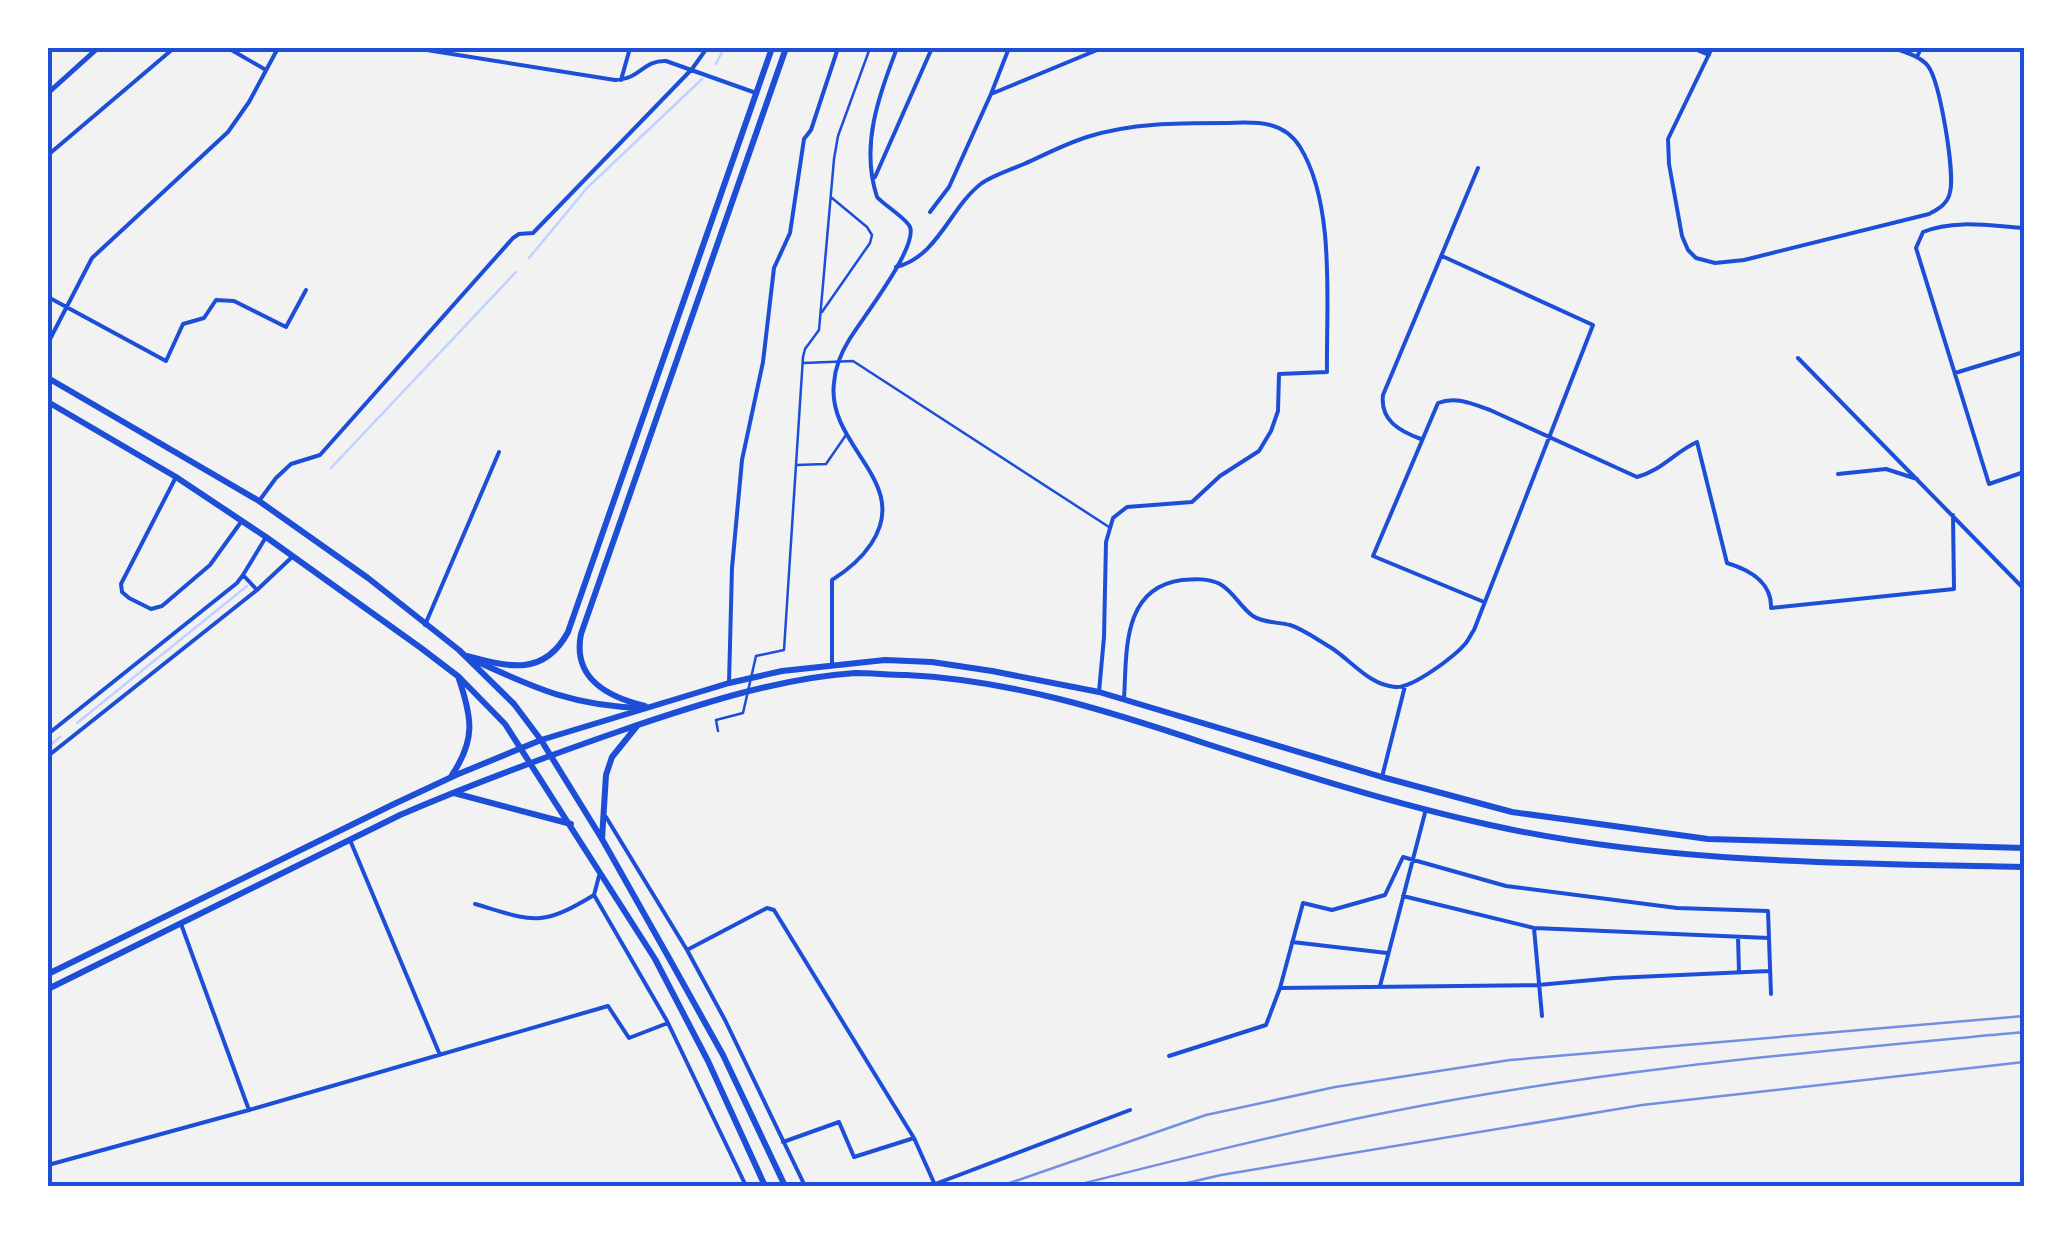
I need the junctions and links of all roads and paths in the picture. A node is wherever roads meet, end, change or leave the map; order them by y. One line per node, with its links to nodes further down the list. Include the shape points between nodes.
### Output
1 (98, 48): 25 (street)
2 (174, 48): 28 (street)
3 (228, 48): 22 (street)
4 (278, 48): 22 (street)
5 (414, 48): 24 (street)
6 (630, 48): 24 (street)
7 (708, 48): 23 (street)
8 (772, 48): 26 (main road)
9 (786, 48): 75 (main road, via 579,646 585,670 606,692)
10 (838, 48): 71 (street, via 804,139 790,233 774,268 742,460)
11 (870, 48): 31 (street, via 838,136)
12 (897, 48): 30 (street, via 872,121)
13 (932, 48): 30 (street)
14 (1008, 48): 27 (street)
15 (1102, 48): 27 (street)
16 (1692, 48): 20 (street)
17 (1712, 48): 20 (street)
18 (1893, 48): 21 (street)
19 (1921, 48): 21 (street)
20 (1708, 55): 21 (street, via 1668,139 1682,236 1696,258 1714,263 1940,208 1951,184 1942,112 1931,70)
21 (1917, 58)
22 (266, 70): 38 (street, via 228,132 92,258)
23 (692, 70): 24 (street, via 656,60); 26 (street); 57 (street, via 532,233 513,238 320,455 292,464)
24 (621, 80)
25 (48, 92)
26 (756, 92): 68 (main road, via 562,643 549,656 519,667)
27 (991, 94): 32 (street, via 949,187)
28 (48, 155)
29 (1478, 168): 34 (street)
30 (874, 182): 35 (street, via 876,197 910,227)
31 (831, 197): 39 (street); 39 (street, via 867,226 872,239)
32 (930, 212)
33 (2024, 228): 45 (street, via 1952,225 1934,227 1918,239)
34 (1442, 256): 49 (street, via 1593,324); 50 (street, via 1382,402 1395,426)
35 (896, 267): 43 (street); 60 (street, via 924,253 985,181 1087,137 1168,123 1257,123 1284,131 1299,146 1326,228 1327,372 1279,374 1278,411 1265,443 1198,498 1127,507)
36 (306, 290): 38 (street, via 286,327 234,301 216,300 204,318 183,324 166,361)
37 (48, 296): 38 (street)
38 (66, 305): 40 (street)
39 (821, 314): 44 (street)
40 (48, 342)
41 (2024, 352): 45 (street)
42 (1798, 358): 56 (street)
43 (838, 361): 44 (street); 48 (street, via 833,397); 60 (street, via 852,361)
44 (802, 363): 52 (street)
45 (1954, 373): 53 (street, via 1989,484)
46 (48, 378): 57 (main road)
47 (48, 402): 55 (main road)
48 (846, 435): 52 (street, via 826,464); 69 (street, via 878,485 882,514 867,550 832,580)
49 (1548, 438): 50 (street, via 1453,399 1438,403); 58 (street, via 1637,477 1697,442 1727,563 1761,580 1771,608 1954,589); 66 (street)
50 (1423, 439): 66 (street, via 1373,556)
51 (500, 452): 67 (street)
52 (795, 465): 77 (street, via 784,650 756,656 743,713 716,720)
53 (2024, 472)
54 (1838, 474): 56 (street, via 1886,469)
55 (176, 477): 59 (main road); 59 (street, via 121,584 129,598 162,606 210,565)
56 (1921, 482): 58 (street)
57 (259, 501): 67 (main road)
58 (1953, 515): 64 (street)
59 (242, 520): 61 (main road)
60 (1109, 527): 73 (street)
61 (266, 537): 62 (main road); 63 (street)
62 (292, 556): 65 (street); 70 (main road)
63 (243, 574): 65 (street); 78 (street)
64 (2024, 589)
65 (258, 590): 81 (street)
66 (1484, 602): 72 (street, via 1466,644)
67 (425, 624): 68 (main road)
68 (467, 656): 75 (main road, via 548,693); 79 (main road)
69 (832, 664): 71 (main road); 73 (main road, via 932,662)
70 (458, 677): 80 (main road); 85 (main road, via 470,731 464,758)
71 (728, 684): 75 (main road)
72 (1405, 686): 74 (street, via 1369,676 1302,630 1252,616 1222,586 1192,579 1153,590 1133,616); 84 (street)
73 (1099, 692): 74 (main road)
74 (1124, 699): 84 (main road)
75 (651, 708): 79 (main road)
76 (637, 725): 82 (main road); 87 (main road, via 750,692 842,675 979,682 1117,714); 88 (main road, via 612,757)
77 (718, 731)
78 (48, 734)
79 (541, 740): 80 (main road); 82 (main road)
80 (523, 748): 83 (main road); 85 (main road)
81 (48, 756)
82 (550, 756): 83 (main road); 90 (main road)
83 (530, 763): 86 (main road); 89 (main road)
84 (1382, 776): 92 (main road, via 1512,812 1708,839)
85 (450, 777): 108 (main road)
86 (453, 792): 89 (main road); 91 (main road)
87 (1426, 809): 93 (street); 94 (main road, via 1491,826 1676,854)
88 (603, 812): 90 (main road); 104 (street)
89 (571, 824): 95 (main road)
90 (602, 839): 125 (main road, via 723,1054)
91 (350, 840): 99 (main road); 116 (street)
92 (2024, 848)
93 (1412, 859): 97 (street); 102 (street, via 1506,886 1677,908 1768,911); 103 (street, via 1402,857 1385,894 1332,910 1303,903)
94 (2024, 867)
95 (600, 872): 96 (street); 124 (main road, via 655,959)
96 (594, 895): 98 (street, via 558,916 536,920); 115 (street)
97 (1402, 896): 100 (street); 105 (street)
98 (475, 904)
99 (180, 924): 112 (main road); 118 (street)
100 (1534, 928): 101 (street); 109 (street)
101 (1738, 937): 102 (street); 107 (street)
102 (1769, 938): 106 (street)
103 (1292, 942): 105 (street); 111 (street)
104 (687, 950): 120 (street, via 774,910); 121 (street)
105 (1388, 953): 110 (street)
106 (1769, 971): 107 (street); 113 (street)
107 (1739, 972): 109 (street)
108 (48, 974)
109 (1538, 984): 110 (street); 114 (street)
110 (1380, 986): 111 (street)
111 (1280, 988): 117 (street, via 1266,1025)
112 (48, 989)
113 (1772, 994)
114 (1542, 1016)
115 (668, 1023): 116 (street, via 629,1038 608,1006); 123 (street)
116 (440, 1055): 118 (street)
117 (1170, 1056)
118 (249, 1110): 122 (street)
119 (1130, 1110): 127 (street)
120 (914, 1138): 121 (street, via 854,1156 839,1122); 127 (street)
121 (783, 1142): 126 (street)
122 (48, 1165)
123 (746, 1186)
124 (766, 1186)
125 (785, 1186)
126 (805, 1186)
127 (933, 1186)

